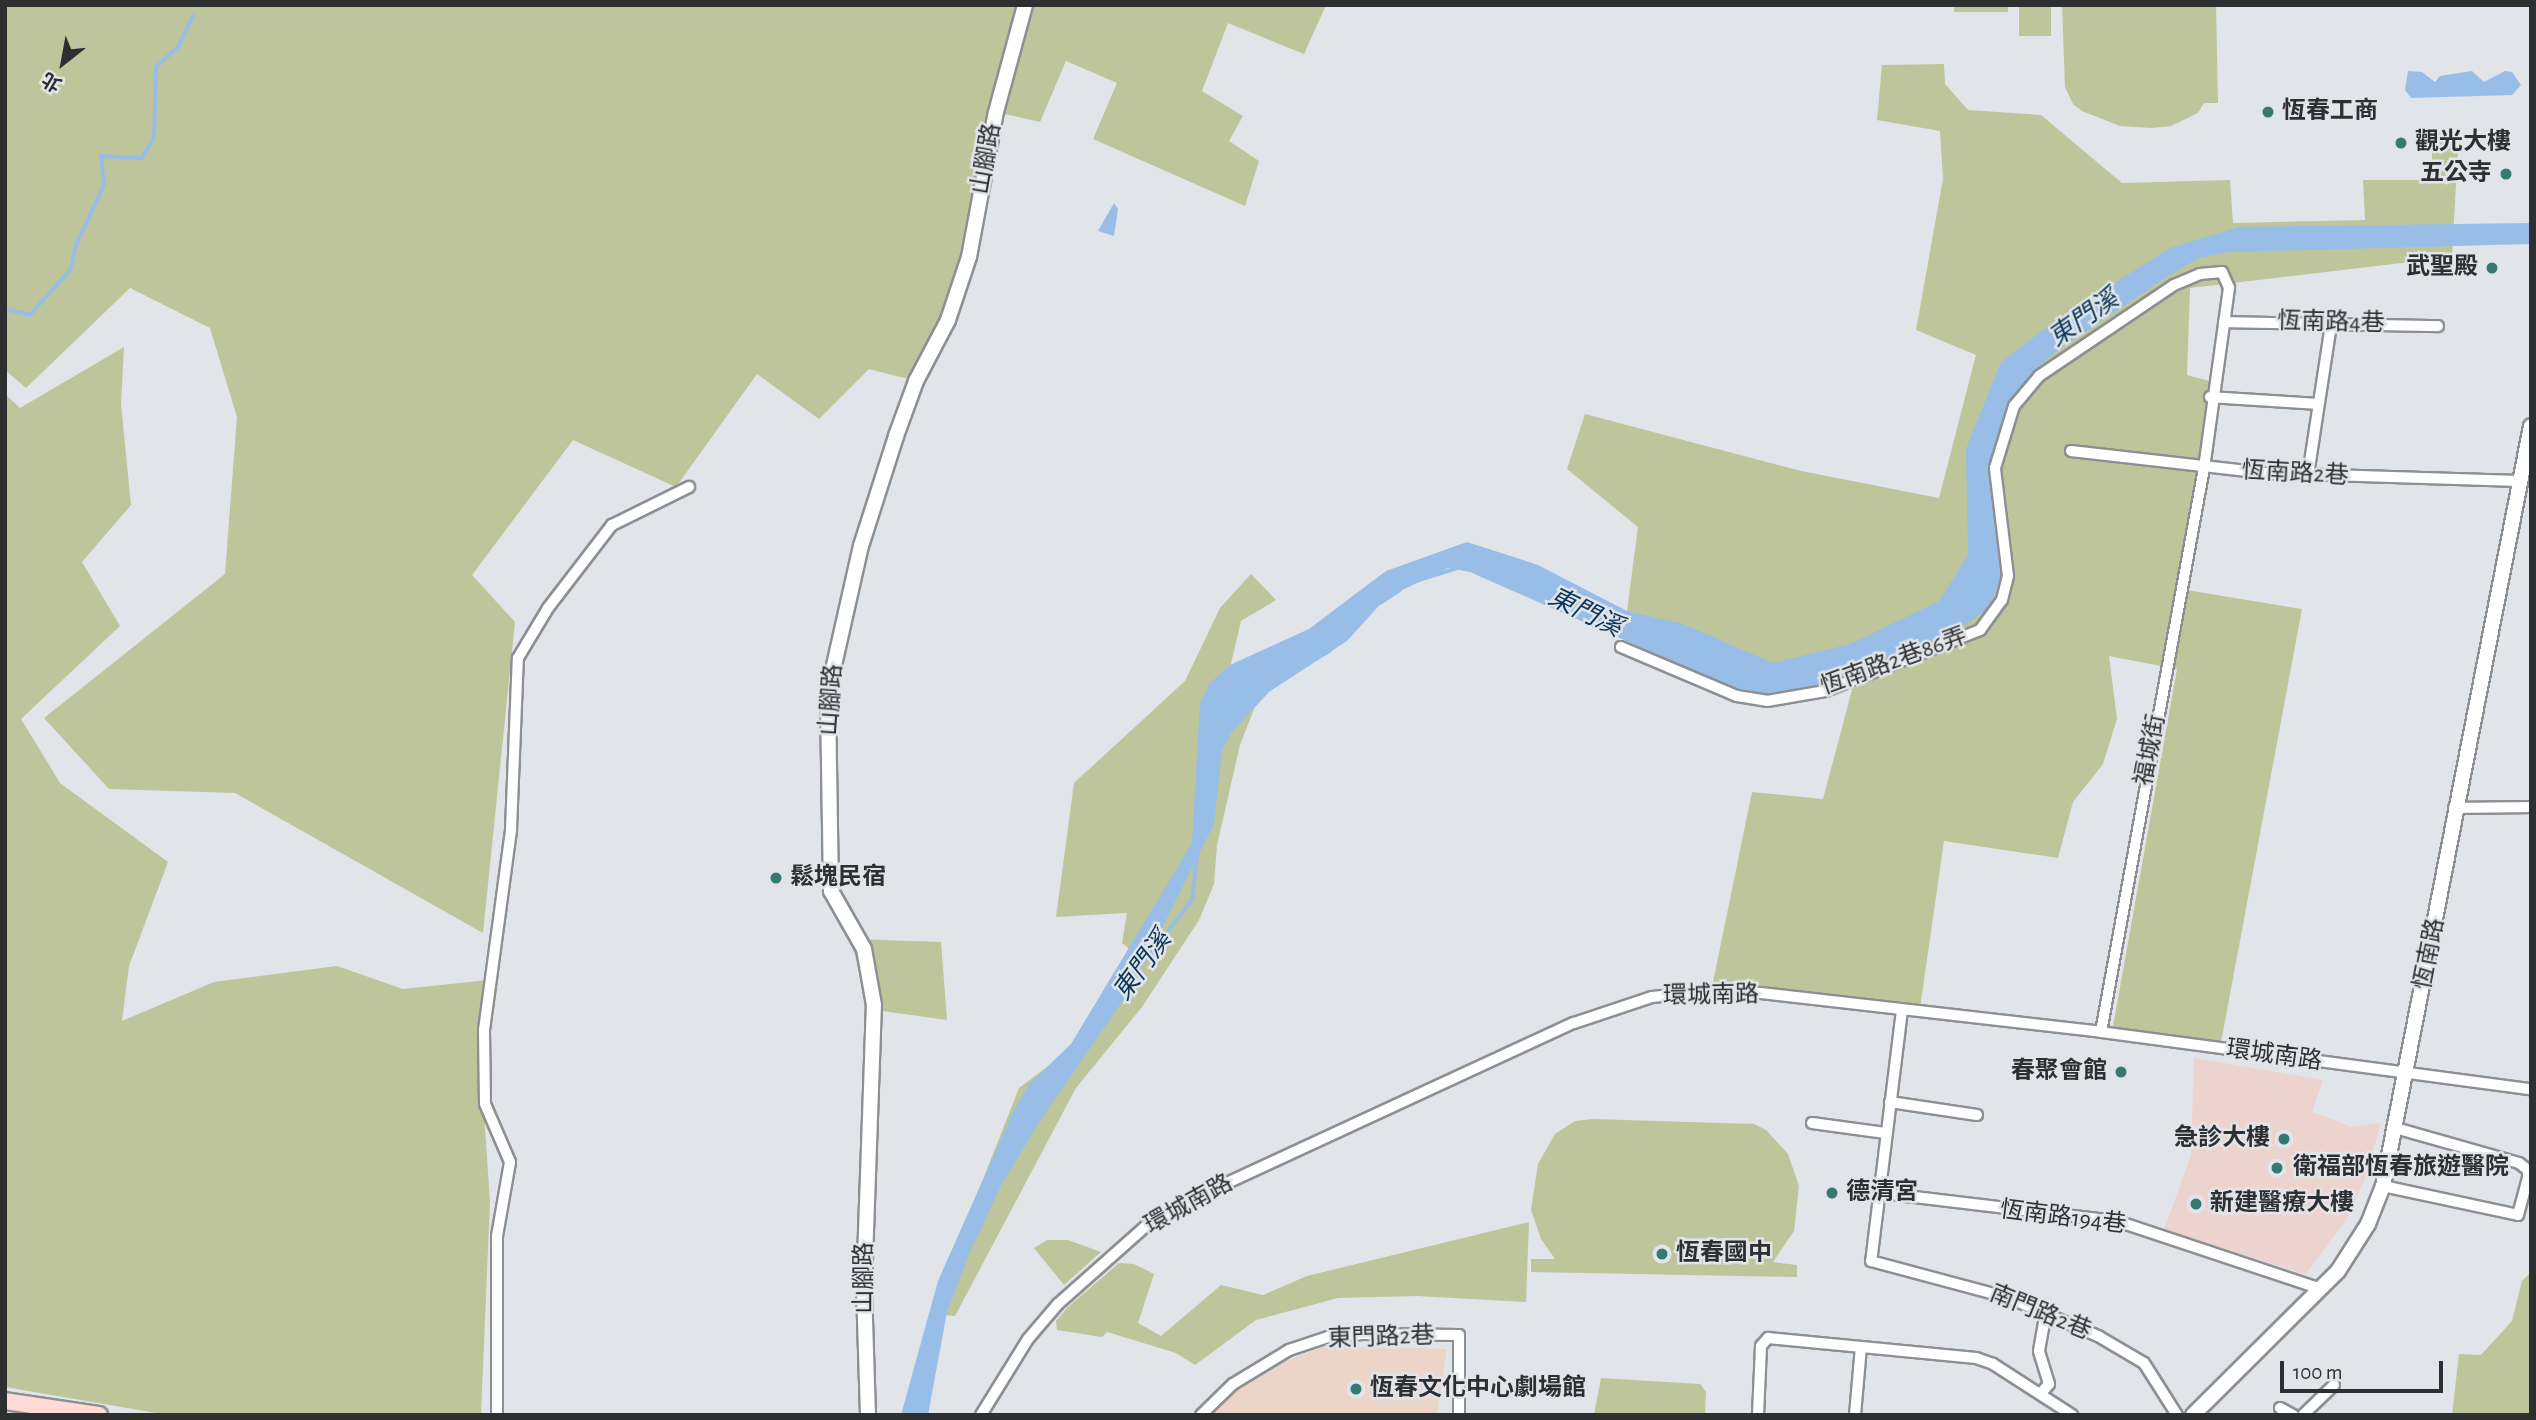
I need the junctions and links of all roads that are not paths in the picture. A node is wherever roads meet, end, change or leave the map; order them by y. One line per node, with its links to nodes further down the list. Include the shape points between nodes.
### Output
1 (1025, 5): 36 (street, 山腳路, via 996,112 970,257 948,320 916,381 896,436 861,546 828,692 831,891 864,949 874,1005 864,1277)
2 (2224, 322): 3 (street, 恆南路4巷); 5 (street, 恆南路2巷86弄); 13 (street, 恆南路2巷86弄, via 2228,277 2214,270 2200,274 2174,285 2066,357 2024,391 2014,406 1995,468 2008,576 2002,600 1980,630 1825,691 1767,702 1738,696)
3 (2331, 324): 4 (street, 恆南路4巷); 6 (street)
4 (2438, 326)
5 (2210, 397): 6 (street); 9 (street, 恆南路2巷86弄)
6 (2318, 404): 10 (street)
7 (2531, 426): 11 (street, 恆南路)
8 (2071, 451): 9 (street, 恆南路2巷)
9 (2204, 468): 10 (street, 恆南路2巷); 17 (street, 福城街)
10 (2308, 475): 11 (street, 恆南路2巷)
11 (2519, 481): 15 (street, 恆南路)
12 (689, 487): 35 (street, via 612,525 548,608 518,658 511,829 484,1030 485,1104 510,1162 497,1236)
13 (1621, 648)
14 (2531, 807): 15 (street)
15 (2454, 808): 18 (street, 恆南路)
16 (1902, 1010): 17 (street, 環城南路); 20 (street); 37 (street, 環城南路, via 1761,993 1703,992 1652,997 1574,1023 1214,1189 1146,1226 1058,1304 1028,1339)
17 (2101, 1032): 18 (street, 環城南路)
18 (2408, 1073): 19 (street, 環城南路); 23 (street, 恆南路)
19 (2531, 1089)
20 (1889, 1102): 21 (street); 24 (street)
21 (1977, 1115)
22 (1812, 1123): 24 (street)
23 (2395, 1128): 25 (street, 恆南路); 25 (street, via 2470,1146 2525,1166 2528,1177 2518,1215)
24 (1885, 1133): 26 (street)
25 (2383, 1186): 27 (street, 恆南路, via 2358,1243)
26 (1881, 1193): 27 (street, 恆南路194巷, via 2117,1221); 28 (street, 南門路2巷, via 1871,1261 1965,1284)
27 (2320, 1289): 44 (street, 恆南路)
28 (2046, 1313): 31 (street, via 2039,1351 2049,1384); 43 (street, 南門路2巷, via 2136,1356 2152,1372)
29 (1861, 1347): 31 (street, via 1976,1359); 40 (street, via 1768,1338 1761,1346); 41 (street)
30 (2334, 1385): 46 (street)
31 (2041, 1393): 42 (street)
32 (5, 1401): 34 (main road)
33 (2280, 1408): 45 (street)
34 (99, 1415)
35 (497, 1415)
36 (868, 1415)
37 (981, 1415)
38 (1201, 1415): 39 (street, 東門路2巷, via 1262,1364 1328,1337 1459,1335)
39 (1459, 1415)
40 (1758, 1415)
41 (1855, 1415)
42 (2072, 1415)
43 (2177, 1415)
44 (2193, 1415)
45 (2293, 1415)
46 (2303, 1415)

